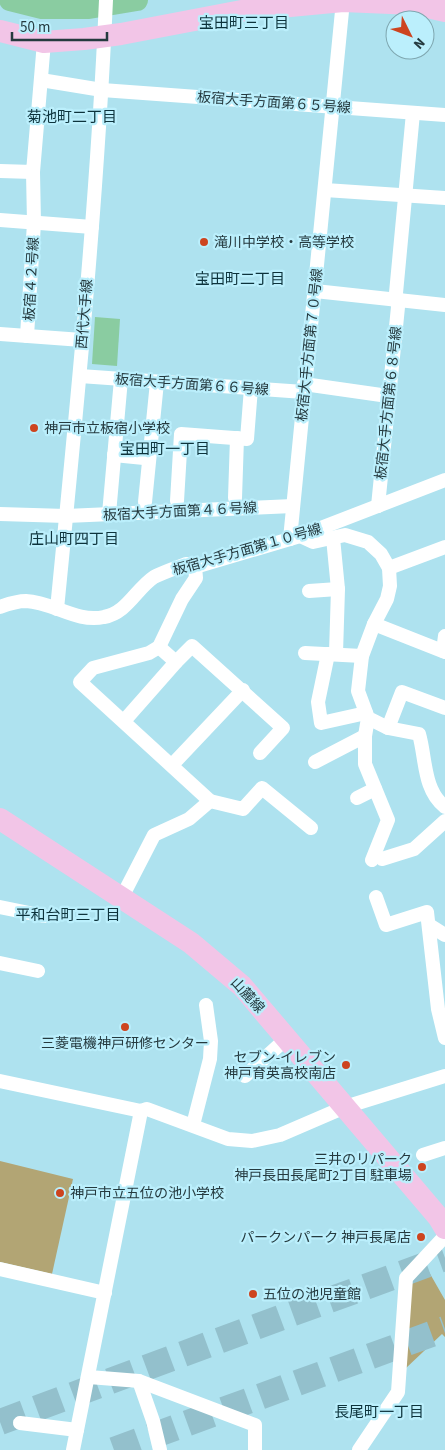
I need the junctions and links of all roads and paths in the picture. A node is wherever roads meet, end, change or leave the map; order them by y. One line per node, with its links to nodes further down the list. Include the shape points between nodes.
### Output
1 (106, 0): 4 (street, 西代大手線)
2 (333, 1): 3 (main road, via 414,4); 4 (main road); 9 (street, 板宿大手方面第７０号線)
3 (445, 11)
4 (105, 28): 6 (main road); 8 (street, 西代大手線)
5 (0, 32): 6 (main road)
6 (44, 42): 7 (street, 板宿４２号線)
7 (41, 80): 8 (street, 板宿大手方面第６５号線); 13 (street, 板宿４２号線)
8 (102, 90): 9 (street, 板宿大手方面第６５号線); 19 (street, 西代大手線)
9 (333, 107): 10 (street, 板宿大手方面第６５号線); 14 (street, 板宿大手方面第７０号線)
10 (413, 112): 11 (street, 板宿大手方面第６５号線); 15 (street, 板宿大手方面第６８号線)
11 (445, 115)
12 (0, 171): 13 (street)
13 (32, 172): 18 (street, 板宿４２号線)
14 (325, 190): 15 (street); 20 (street, 板宿大手方面第７０号線)
15 (405, 195): 16 (street); 21 (street, 板宿大手方面第６８号線)
16 (445, 198)
17 (0, 220): 18 (street)
18 (34, 222): 19 (street); 24 (street, 板宿４２号線)
19 (92, 227): 25 (street, 西代大手線)
20 (315, 291): 21 (street); 30 (street, 板宿大手方面第７０号線)
21 (397, 300): 22 (street); 31 (street, 板宿大手方面第６８号線)
22 (445, 305)
23 (0, 334): 24 (street)
24 (27, 336): 25 (street)
25 (82, 340): 26 (street, 西代大手線)
26 (80, 376): 27 (street, 板宿大手方面第６６号線); 43 (street, 西代大手線)
27 (122, 379): 28 (street, 板宿大手方面第６６号線); 33 (street)
28 (156, 382): 29 (street, 板宿大手方面第６６号線); 38 (street)
29 (251, 388): 30 (street, 板宿大手方面第６６号線); 32 (street, via 247,438)
30 (304, 388): 31 (street, 板宿大手方面第６６号線); 39 (street, 板宿大手方面第７０号線)
31 (388, 396): 40 (street, 板宿大手方面第６８号線)
32 (238, 438): 36 (street); 37 (street, via 181,434)
33 (114, 455): 34 (street); 42 (street)
34 (144, 458)
35 (445, 480): 40 (street, 板宿大手方面第１０号線)
36 (235, 498)
37 (177, 501)
38 (145, 502)
39 (293, 506): 42 (street, 板宿大手方面第４６号線); 44 (street, 板宿大手方面第７０号線)
40 (378, 506): 44 (street, 板宿大手方面第１０号線)
41 (0, 514): 43 (street, 板宿大手方面第４６号線)
42 (108, 514): 43 (street, 板宿大手方面第４６号線)
43 (66, 516): 52 (street, 西代大手線)
44 (295, 538): 45 (street, via 313,542); 47 (street, 板宿大手方面第１０号線)
45 (333, 538): 48 (street, via 345,536 368,542); 49 (street)
46 (445, 547): 48 (street)
47 (195, 567): 52 (street, 板宿大手方面第１０号線, via 186,564 154,578 120,611 105,617 89,619); 55 (street, via 196,578)
48 (389, 568): 53 (street, via 387,599)
49 (338, 589): 50 (street); 58 (street)
50 (309, 591)
51 (0, 607): 52 (street, 板宿大手方面第１０号線, via 27,601)
52 (58, 609)
53 (374, 624): 56 (street); 59 (street)
54 (445, 636): 56 (street)
55 (159, 646): 60 (street); 64 (street, via 149,653 93,668 80,682)
56 (444, 651)
57 (305, 653): 58 (street)
58 (332, 654): 59 (street); 63 (street, via 318,702 321,723)
59 (362, 656): 63 (street, via 358,691)
60 (176, 662): 61 (street, via 192,646); 64 (street)
61 (243, 690): 67 (street, via 283,728); 69 (street)
62 (445, 708): 65 (street, via 402,692)
63 (367, 716): 65 (street); 66 (street)
64 (124, 720): 69 (street)
65 (388, 728): 73 (street, via 419,734 428,783 437,801)
66 (365, 736): 68 (street); 70 (street, via 364,764)
67 (260, 753)
68 (315, 762)
69 (172, 765): 72 (street)
70 (375, 789): 71 (street); 75 (street, via 388,820 377,860 414,849)
71 (357, 798)
72 (210, 801): 76 (street, via 243,809 262,788); 78 (street, via 189,819 154,835)
73 (445, 807)
74 (0, 819): 78 (main road, 山麓線)
75 (445, 822)
76 (311, 828)
77 (376, 897): 81 (street, via 386,925 427,912)
78 (121, 899): 87 (main road, 山麓線, via 191,943 242,986)
79 (0, 907): 80 (street)
80 (44, 916)
81 (429, 925): 82 (street); 86 (street)
82 (445, 935)
83 (0, 964): 84 (street)
84 (38, 971)
85 (206, 1005): 94 (street, via 210,1059)
86 (442, 1008): 88 (street)
87 (287, 1038): 89 (street); 92 (main road, 山麓線)
88 (445, 1038)
89 (245, 1076)
90 (445, 1076): 92 (street)
91 (0, 1081): 93 (street)
92 (345, 1107): 94 (street, via 280,1135 252,1141 228,1138); 97 (main road, 山麓線)
93 (141, 1111): 94 (street, via 147,1109); 100 (street)
94 (193, 1125)
95 (445, 1148): 96 (street)
96 (423, 1155)
97 (445, 1228)
98 (445, 1236): 108 (street, via 406,1278 398,1392)
99 (0, 1269): 100 (street)
100 (105, 1293): 101 (street)
101 (89, 1377): 102 (street); 104 (street)
102 (139, 1381): 106 (street); 107 (street, via 254,1425)
103 (20, 1423): 104 (street)
104 (78, 1430): 105 (street)
105 (73, 1450)
106 (160, 1450)
107 (255, 1450)
108 (359, 1450)

